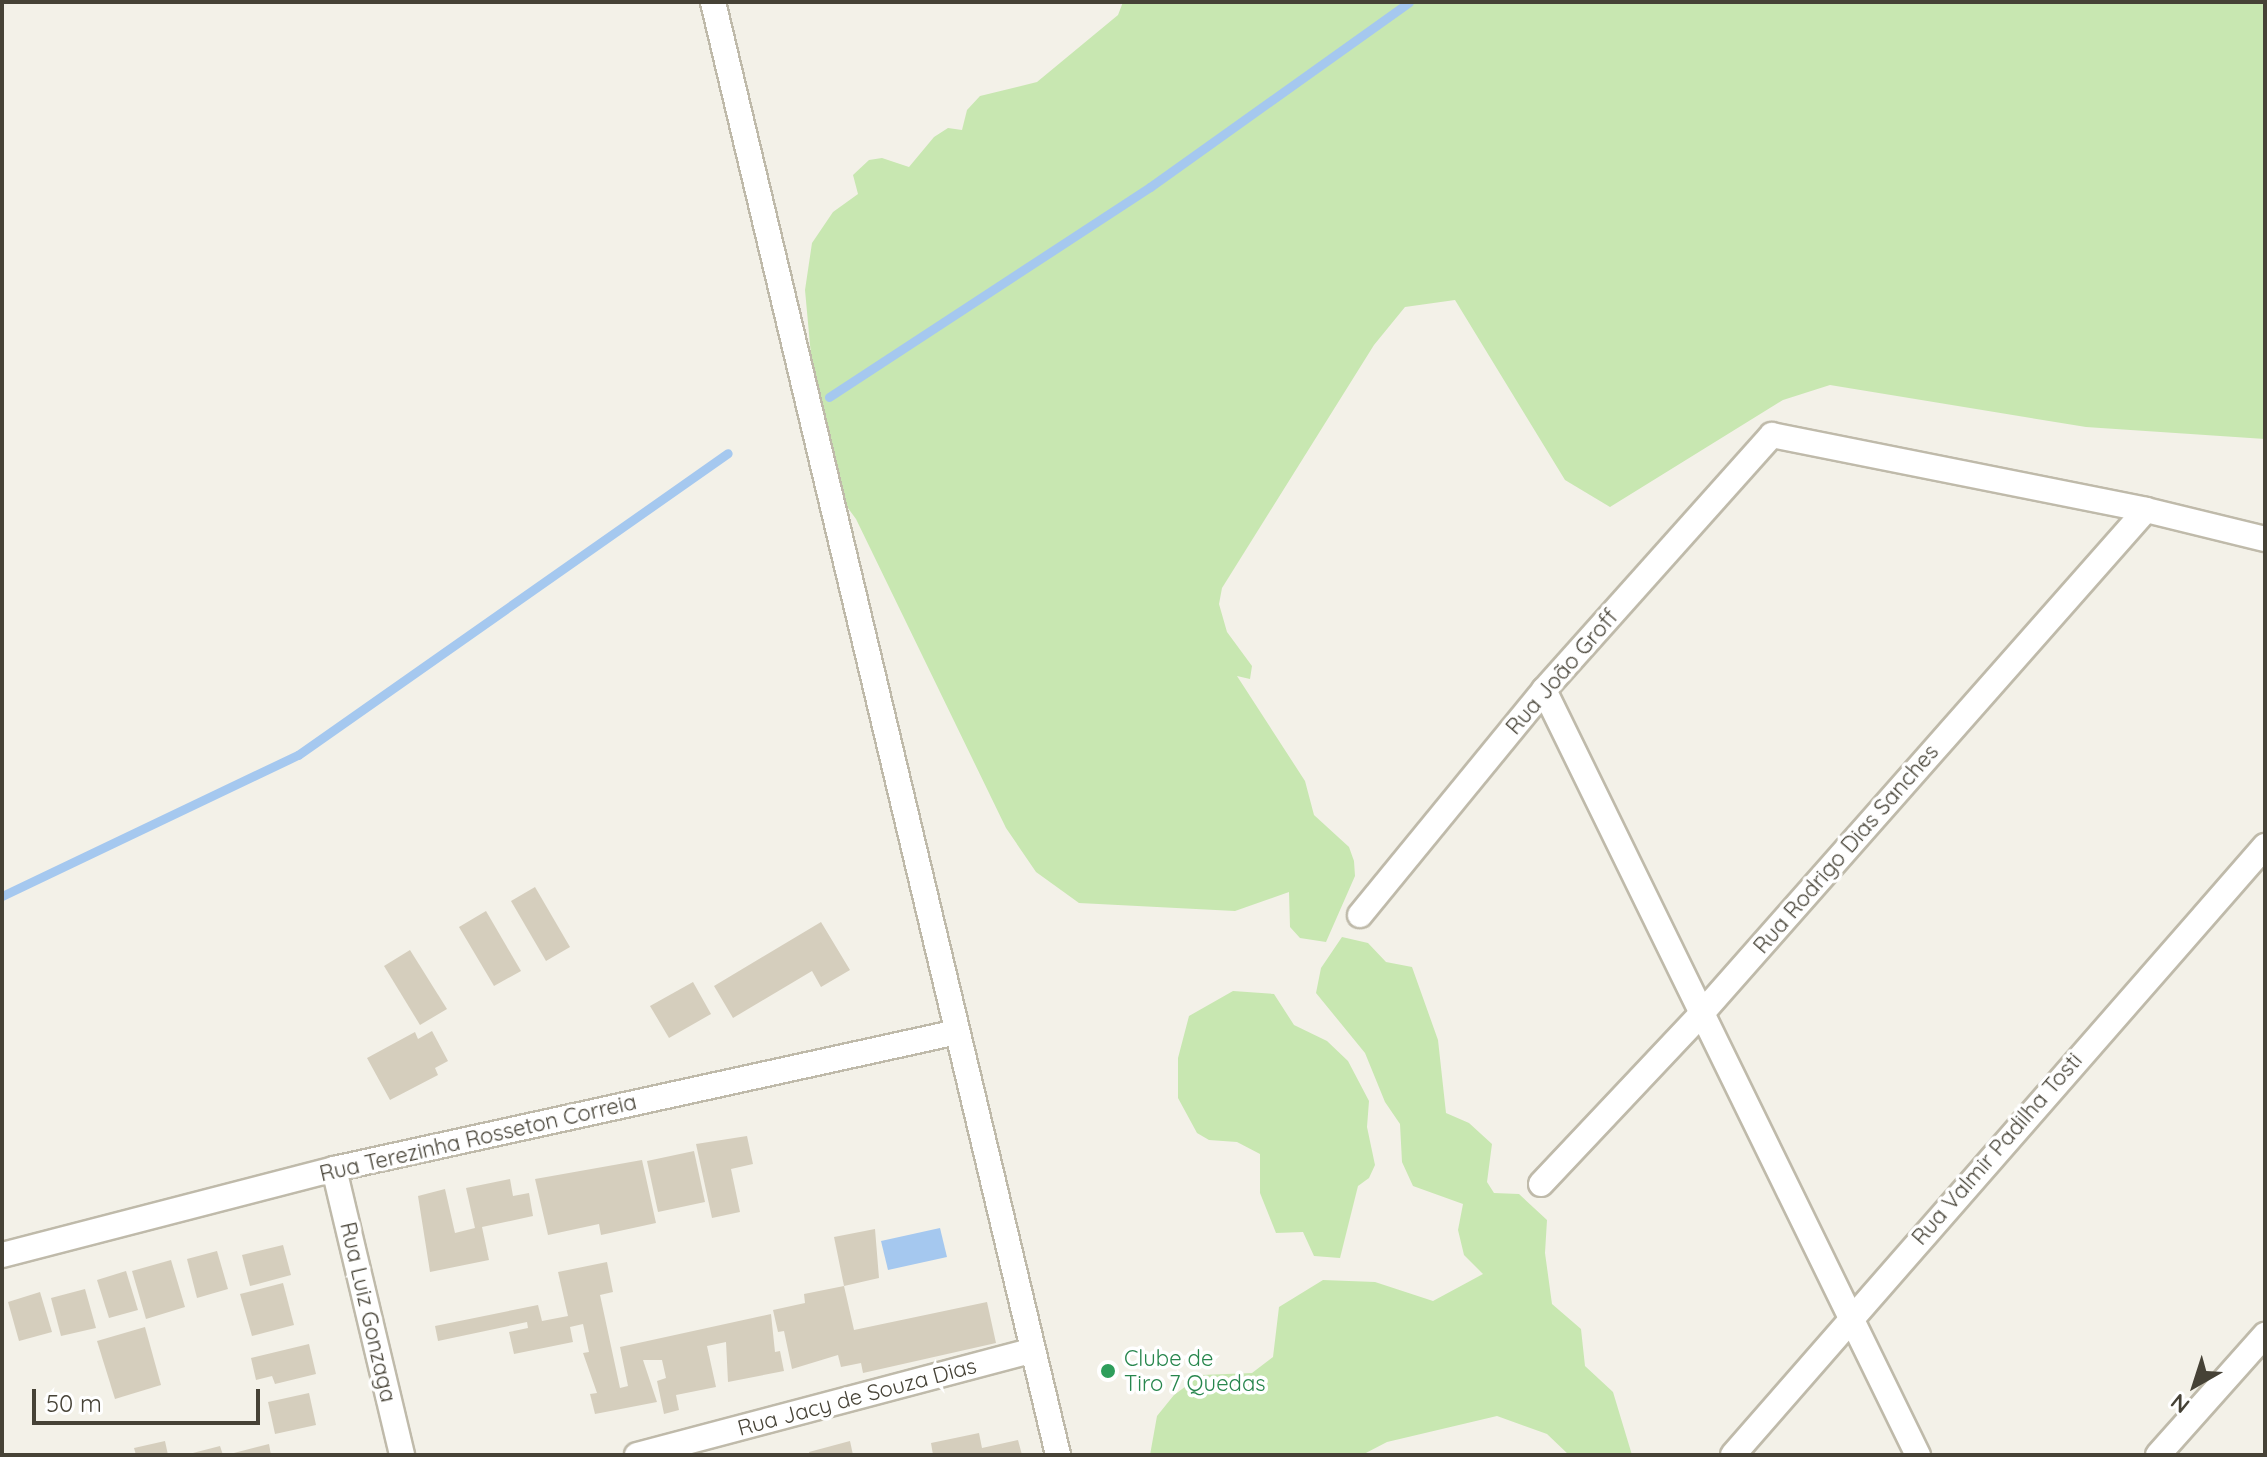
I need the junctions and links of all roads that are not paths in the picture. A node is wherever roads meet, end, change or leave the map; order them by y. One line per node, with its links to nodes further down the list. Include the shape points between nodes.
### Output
1 (713, 2): 8 (street)
2 (2146, 510): 3 (street); 4 (street, Rua João Groff, via 1772,435); 7 (street, Rua Rodrigo Dias Sanches)
3 (2265, 539)
4 (1544, 690): 6 (street, Rua João Groff); 7 (street)
5 (2265, 846): 12 (street, Rua Valmir Padilha Tosti)
6 (1360, 915)
7 (1702, 1013): 10 (street, Rua Rodrigo Dias Sanches); 12 (street)
8 (957, 1032): 9 (street, Rua Terezinha Rosseton Correia); 14 (street)
9 (334, 1169): 11 (street, Rua Terezinha Rosseton Correia); 15 (street, Rua Luiz Gonzaga)
10 (1541, 1184)
11 (2, 1255)
12 (1850, 1316): 18 (street, Rua Valmir Padilha Tosti); 19 (street)
13 (2265, 1335): 20 (street)
14 (1030, 1351): 16 (street, Rua Jacy de Souza Dias); 17 (street)
15 (402, 1455)
16 (637, 1455)
17 (1058, 1455)
18 (1733, 1455)
19 (1918, 1455)
20 (2158, 1455)

